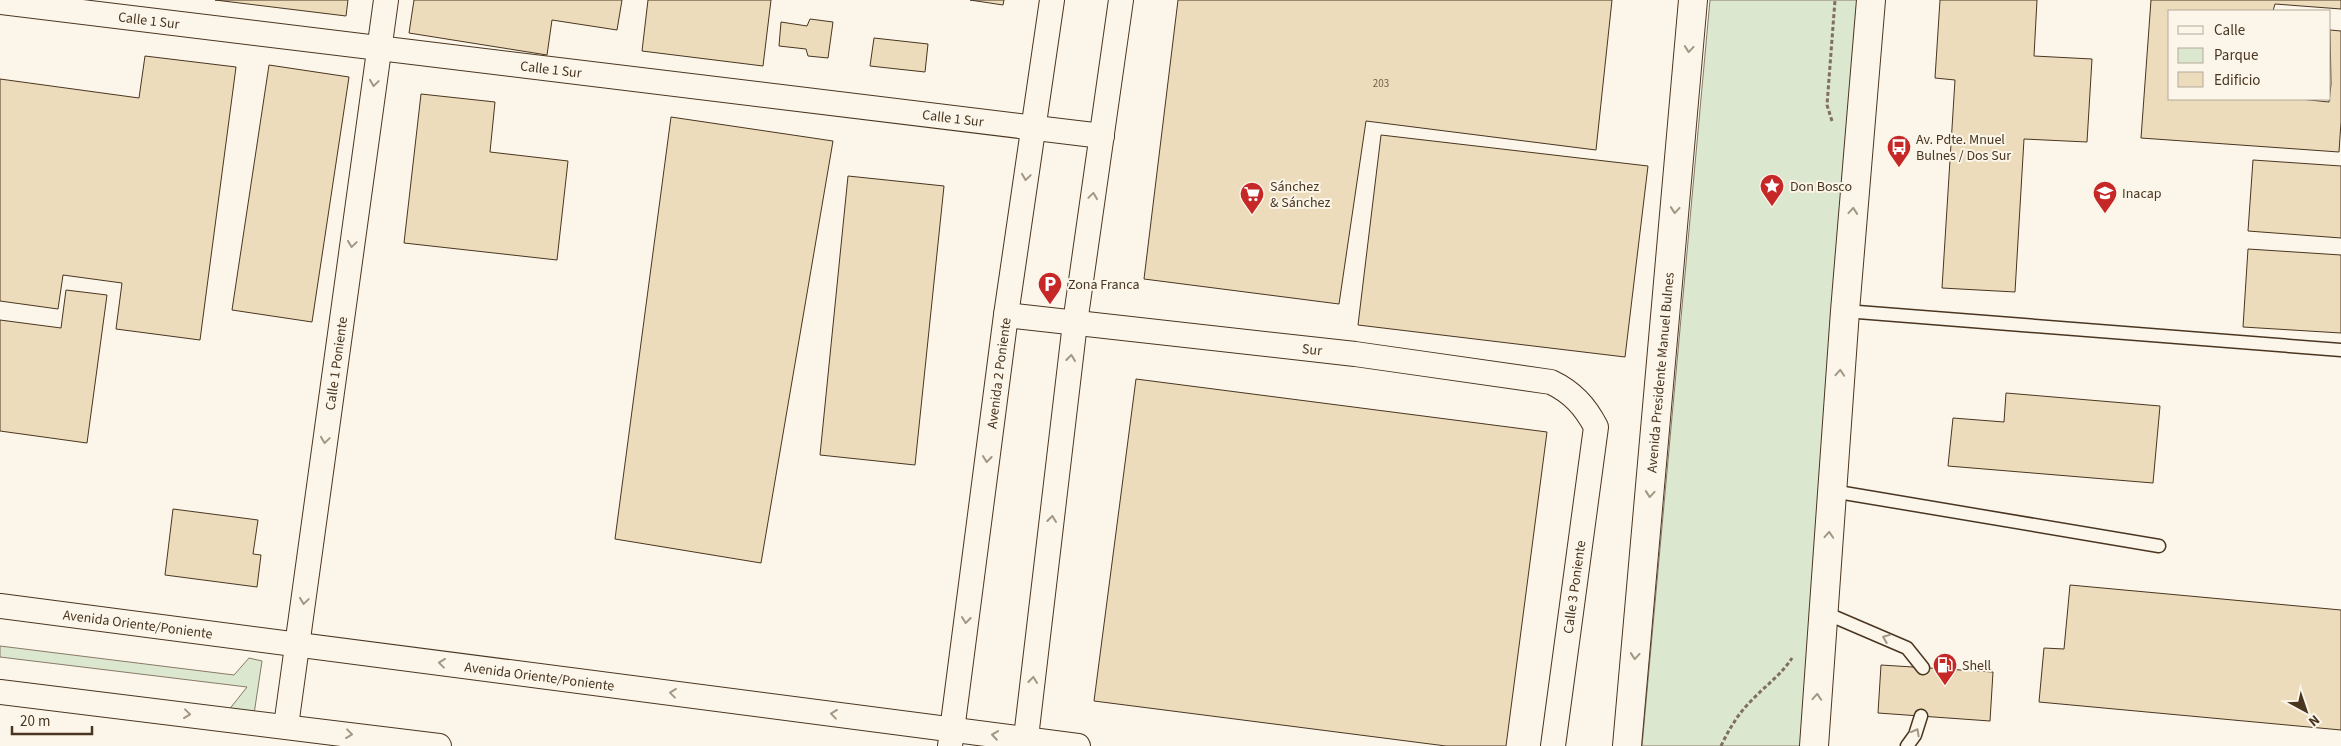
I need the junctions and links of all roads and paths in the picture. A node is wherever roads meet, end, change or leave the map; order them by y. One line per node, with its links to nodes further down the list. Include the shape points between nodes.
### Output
1 (386, 0): 7 (street, Calle 1 Poniente)
2 (1052, 0): 8 (street, Avenida 2 Poniente)
3 (1121, 0): 9 (street)
4 (1693, 0): 29 (main road, Avenida Presidente Manuel Bulnes, one-way to 29)
5 (1871, 0): 10 (main road, one-way to 5)
6 (0, 2): 7 (street, Calle 1 Sur)
7 (379, 48): 8 (street, Calle 1 Sur); 19 (street, Calle 1 Poniente, one-way to 19)
8 (1033, 129): 9 (street, Calle 1 Sur); 11 (street, Avenida 2 Poniente, one-way to 11)
9 (1102, 136): 12 (street, one-way to 9)
10 (1845, 311): 13 (lane); 15 (main road, one-way to 10)
11 (1006, 315): 12 (street, Sur); 24 (street, Avenida 2 Poniente, one-way to 24)
12 (1075, 323): 14 (street, Sur, via 1355,354 1551,382 1576,398); 25 (street, one-way to 12)
13 (2341, 350)
14 (1596, 427): 28 (street, Calle 3 Poniente)
15 (1832, 491): 16 (lane); 18 (main road, one-way to 15)
16 (2159, 546)
17 (0, 606): 19 (street, Avenida Oriente/Poniente)
18 (1824, 612): 20 (lane, one-way to 18, via 1907,648); 30 (main road, one-way to 18)
19 (298, 643): 23 (street, Calle 1 Poniente); 24 (street, Avenida Oriente/Poniente, one-way to 19)
20 (1923, 668)
21 (0, 692): 23 (street, one-way to 23)
22 (1922, 716): 31 (lane, one-way to 22)
23 (286, 726): 26 (street, one-way to 26)
24 (951, 738): 25 (street, Avenida Oriente/Poniente, one-way to 24)
25 (1025, 743): 27 (street, Avenida Oriente/Poniente)
26 (439, 746)
27 (1078, 746)
28 (1553, 746)
29 (1627, 746)
30 (1814, 746)
31 (1907, 746)

